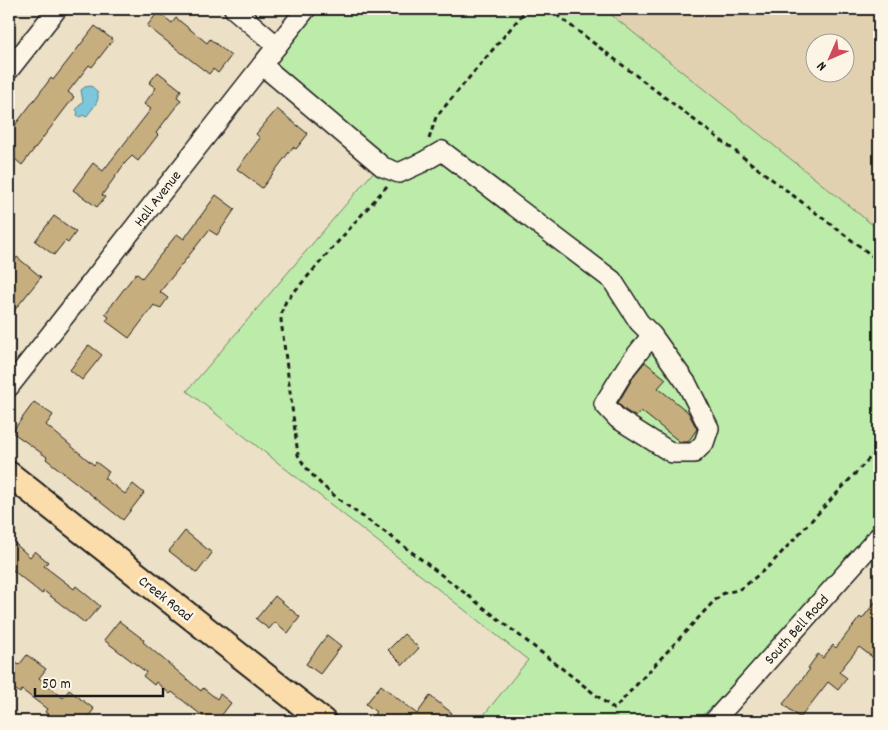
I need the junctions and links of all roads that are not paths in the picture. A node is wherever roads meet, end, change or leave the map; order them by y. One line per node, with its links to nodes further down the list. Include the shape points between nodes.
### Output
1 (57, 9): 6 (street)
2 (234, 9): 4 (street)
3 (306, 9): 4 (street, Hall Avenue)
4 (277, 46): 5 (street, Hall Avenue)
5 (262, 65): 7 (street, via 383,166 399,173 442,151 612,280 639,322); 8 (street, Hall Avenue)
6 (9, 70)
7 (652, 335): 7 (street, via 604,404 618,419 672,453 694,453 704,443 709,428 687,384)
8 (9, 387)
9 (9, 474): 11 (main road, Creek Road)
10 (879, 536): 12 (street, South Bell Road)
11 (323, 721)
12 (714, 721)

